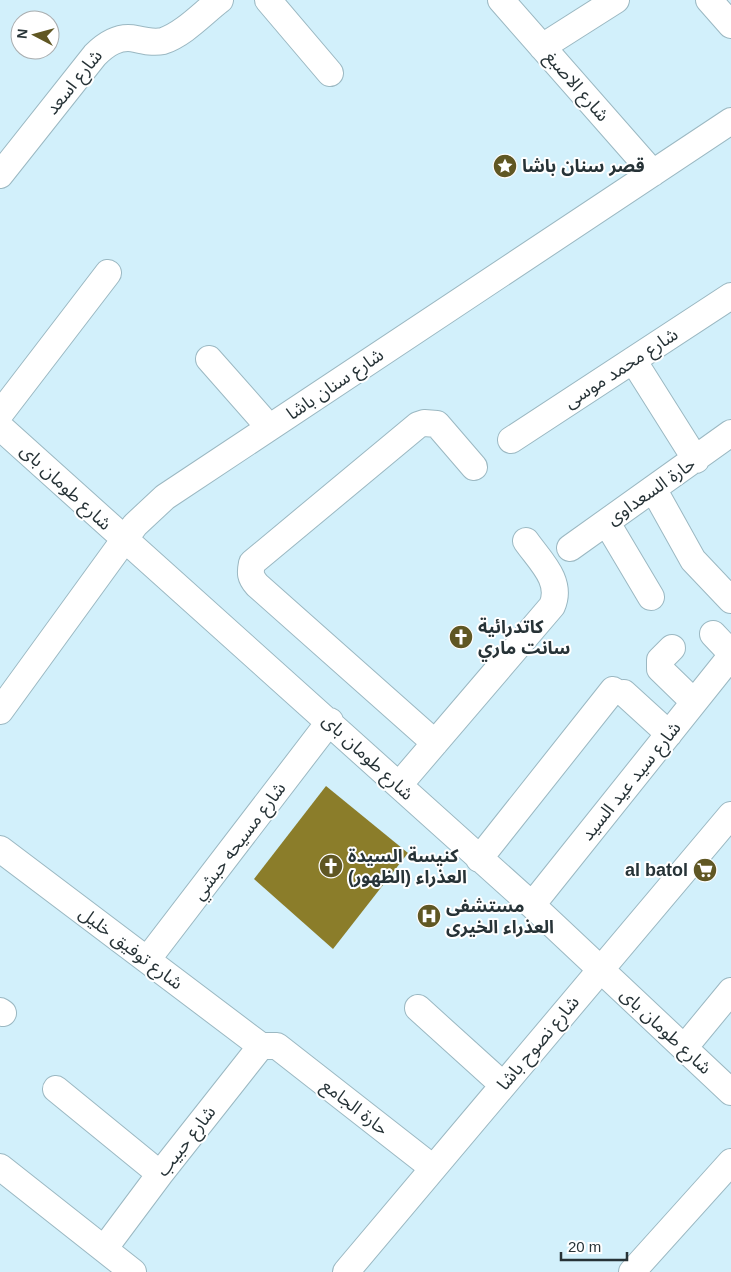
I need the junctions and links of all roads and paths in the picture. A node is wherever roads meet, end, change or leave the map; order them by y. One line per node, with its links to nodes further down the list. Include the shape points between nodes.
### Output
1 (220, 0): 11 (street, شارع اسعد, via 162,41 119,39 105,44)
2 (268, 0): 8 (street)
3 (501, 0): 7 (street, شارع الاصبغ)
4 (616, 0): 7 (street)
5 (709, 0): 6 (street)
6 (731, 25)
7 (542, 47): 10 (street, شارع الاصبغ)
8 (330, 73)
9 (731, 121): 10 (street, شارع سنان باشا)
10 (653, 173): 18 (street, شارع سنان باشا)
11 (0, 175)
12 (108, 273): 16 (street)
13 (731, 296): 15 (street, شارع محمد موسى)
14 (209, 359): 18 (street)
15 (633, 360): 20 (street, شارع محمد موسى); 21 (street)
16 (0, 414)
17 (0, 426): 25 (street, شارع طومان باى)
18 (270, 427): 25 (street, شارع سنان باشا, via 165,497)
19 (731, 434): 21 (street, حارة السعداوى)
20 (511, 440)
21 (696, 460): 23 (street, حارة السعداوى)
22 (474, 467): 37 (street, via 438,424 418,425 252,563 250,571 257,585)
23 (654, 490): 24 (street, حارة السعداوى); 29 (street, via 693,560)
24 (607, 523): 27 (street, حارة السعداوى); 28 (street)
25 (124, 540): 34 (street, شارع سنان باشا); 35 (street, شارع طومان باى)
26 (526, 541): 37 (street, via 555,583 552,606)
27 (570, 548)
28 (651, 597)
29 (731, 600)
30 (713, 634): 32 (street)
31 (672, 648): 33 (street, via 660,660 660,669)
32 (731, 655): 33 (street, شارع سيد عيد السيد)
33 (694, 702): 36 (street, شارع سيد عيد السيد)
34 (0, 711)
35 (330, 722): 38 (street, شارع طومان باى); 43 (street, شارع مسيحه حبشي)
36 (669, 734): 41 (street, via 618,692); 42 (street, شارع سيد عيد السيد)
37 (435, 743): 38 (street)
38 (399, 785): 41 (street, شارع طومان باى)
39 (731, 815): 44 (street, شارع نصوح باشا)
40 (0, 849): 43 (street, شارع توفيق خليل)
41 (479, 859): 42 (street, شارع طومان باى)
42 (532, 905): 44 (street, شارع طومان باى)
43 (147, 960): 47 (street, شارع توفيق خليل)
44 (600, 968): 48 (street, شارع طومان باى); 49 (street, شارع نصوح باشا)
45 (731, 991): 48 (street)
46 (418, 1008): 49 (street)
47 (269, 1046): 54 (street, حارة الجامع); 55 (street, شارع حبيب)
48 (684, 1048): 51 (street, شارع طومان باى)
49 (502, 1084): 54 (street, شارع نصوح باشا)
50 (56, 1090): 55 (street)
51 (731, 1092)
52 (731, 1162): 59 (street)
53 (0, 1167): 56 (street)
54 (433, 1168): 58 (street, شارع نصوح باشا)
55 (160, 1174): 56 (street, شارع حبيب)
56 (104, 1249): 57 (street)
57 (133, 1272)
58 (346, 1272)
59 (632, 1272)

